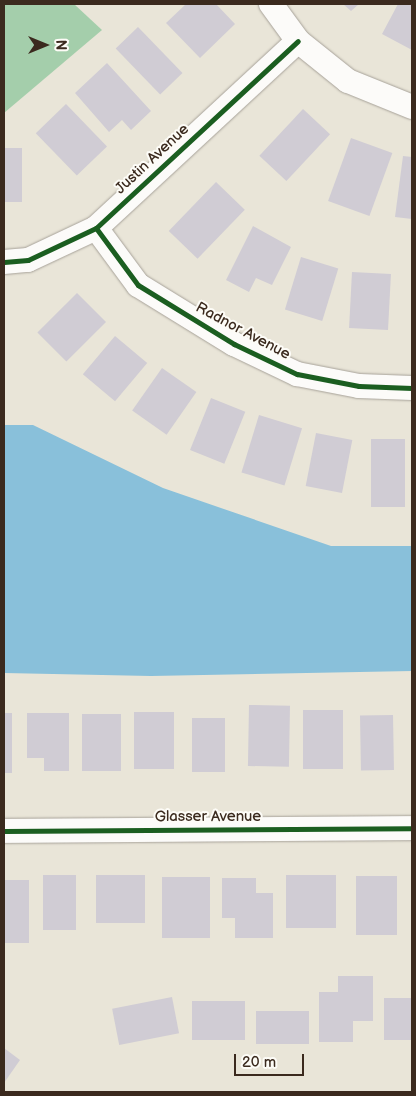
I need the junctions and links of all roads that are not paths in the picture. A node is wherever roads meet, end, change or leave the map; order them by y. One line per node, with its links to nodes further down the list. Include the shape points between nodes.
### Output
1 (271, 4): 2 (street)
2 (298, 42): 3 (street, via 348,81); 4 (street, Justin Avenue)
3 (412, 107)
4 (96, 228): 5 (street, Justin Avenue, via 28,260); 6 (street, Radnor Avenue, via 138,285 234,344 297,374 359,386)
5 (4, 262)
6 (412, 388)
7 (412, 828): 8 (street, Glasser Avenue)
8 (4, 830)

